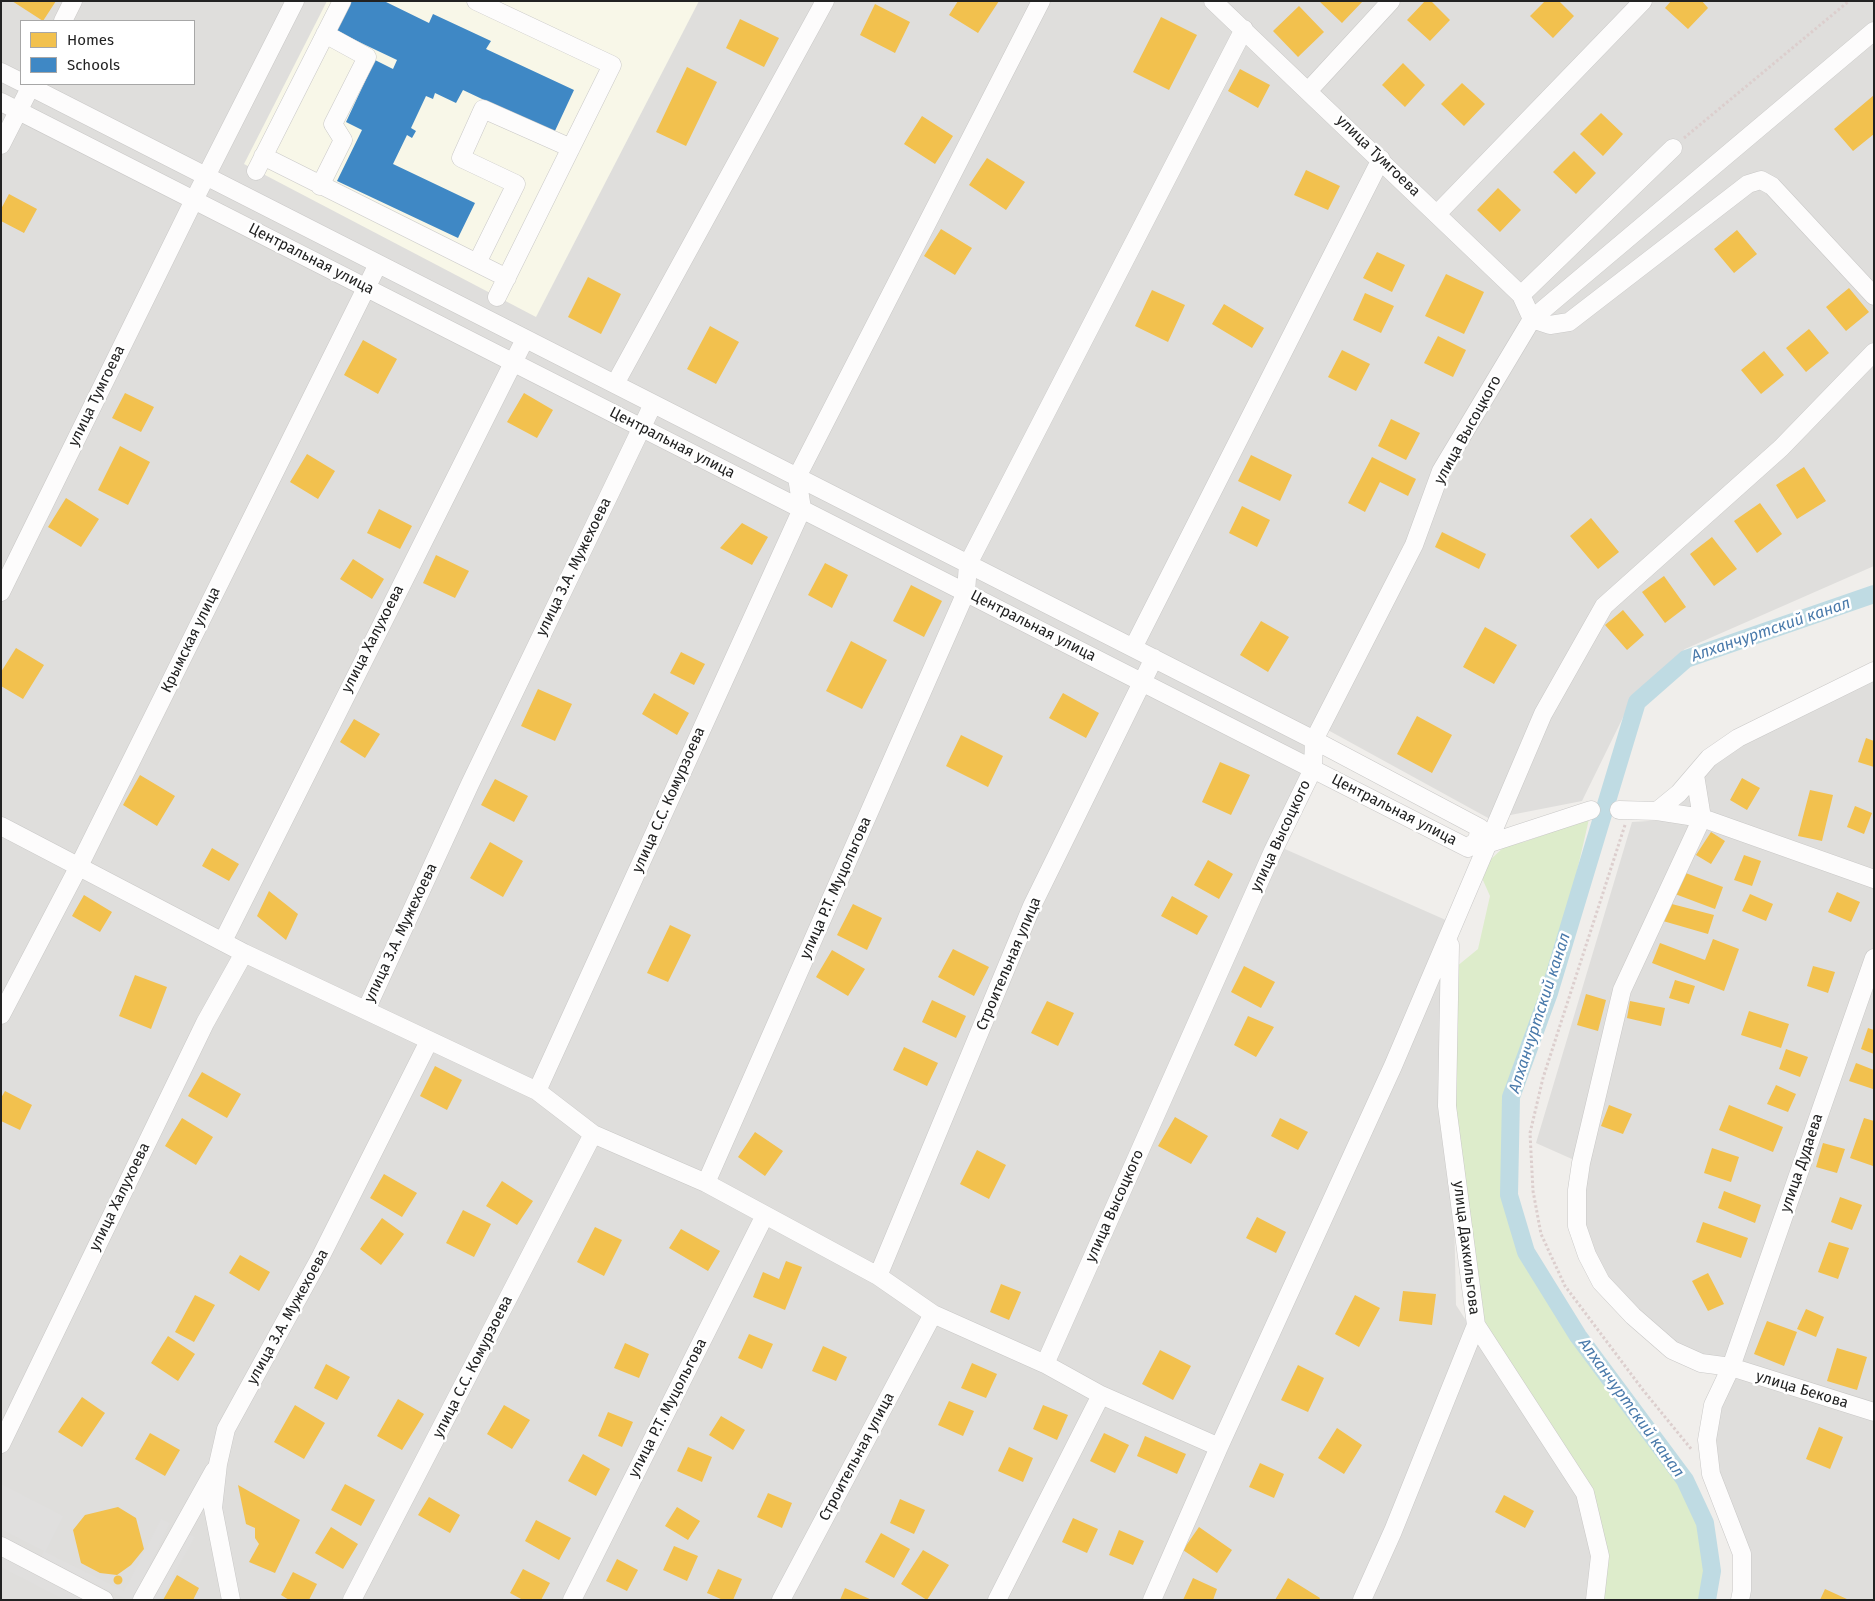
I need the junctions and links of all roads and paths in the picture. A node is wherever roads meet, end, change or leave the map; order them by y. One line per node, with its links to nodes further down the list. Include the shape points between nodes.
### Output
1 (73, 1): 11 (street)
2 (295, 1): 26 (street, улица Тумгоева)
3 (342, 1): 14 (street)
4 (476, 1): 23 (street, via 612,65)
5 (825, 1): 41 (street)
6 (1040, 1): 44 (street)
7 (1213, 1): 12 (street, улица Тумгоева)
8 (1391, 1): 19 (street)
9 (1643, 1): 29 (street)
10 (1849, 1): 24 (path)
11 (64, 20)
12 (1244, 29): 19 (street, улица Тумгоева); 46 (street)
13 (1874, 31): 37 (street, улица Высоцкого)
14 (325, 34): 27 (street, via 367,56 333,124 343,140); 27 (street, via 260,164)
15 (1, 72): 16 (street, Центральная улица)
16 (20, 81)
17 (27, 85): 21 (street)
18 (29, 85): 26 (street, Центральная улица)
19 (1308, 90): 25 (street, улица Тумгоева)
20 (1, 102): 21 (street, Центральная улица)
21 (18, 111): 22 (street); 28 (street, Центральная улица)
22 (1, 145)
23 (571, 148): 30 (street, via 483,109 461,158 516,184); 32 (street)
24 (1673, 148): 34 (street)
25 (1381, 159): 29 (street, улица Тумгоева); 49 (street)
26 (207, 176): 28 (street, улица Тумгоева); 31 (street, Центральная улица)
27 (320, 186): 30 (street)
28 (194, 200): 33 (street, Центральная улица); 47 (street, улица Тумгоева)
29 (1437, 214): 34 (street, улица Тумгоева)
30 (477, 263): 32 (street)
31 (378, 264): 33 (street, Крымская улица); 38 (street, Центральная улица)
32 (507, 278): 36 (street)
33 (366, 287): 40 (street, Центральная улица); 62 (street, Крымская улица)
34 (1521, 295): 37 (street, улица Тумгоева)
35 (1874, 296): 37 (street, via 1772,186 1761,180 1748,184 1569,322 1550,325)
36 (497, 297)
37 (1532, 319): 53 (street, улица Высоцкого, via 1441,471 1414,546)
38 (525, 339): 40 (street, улица Халухоева); 41 (street, Центральная улица)
39 (1874, 352): 61 (street, via 1781,448 1604,606 1543,714)
40 (512, 362): 43 (street, Центральная улица); 65 (street, улица Халухоева)
41 (615, 384): 42 (street, Центральная улица)
42 (653, 404): 43 (street, улица З.А. Мужехоева); 44 (street, Центральная улица)
43 (641, 427): 45 (street, Центральная улица); 68 (street, улица З.А. Мужехоева)
44 (797, 477): 45 (street); 46 (street, Центральная улица)
45 (802, 509): 48 (street, Центральная улица); 71 (street, улица С.С. Комурзоева)
46 (968, 564): 48 (street, улица Р.Т. Муцольгова); 49 (street, Центральная улица)
47 (1, 592)
48 (966, 592): 52 (street, Центральная улица); 73 (street, улица Р.Т. Муцольгова)
49 (1133, 648): 50 (street, Центральная улица)
50 (1154, 658): 52 (street, Строительная улица); 53 (street, Центральная улица)
51 (1874, 672): 55 (street, via 1738,738 1709,758)
52 (1142, 682): 54 (street, Центральная улица); 75 (street, Строительная улица, via 1032,906)
53 (1314, 740): 54 (street, улица Высоцкого); 61 (street, Центральная улица, via 1480,828)
54 (1313, 769): 61 (street, Центральная улица, via 1468,848); 78 (street, улица Высоцкого)
55 (1696, 775): 58 (street); 59 (street)
56 (1591, 810): 61 (street)
57 (1619, 810): 58 (street)
58 (1657, 811): 59 (street)
59 (1702, 818): 63 (street); 79 (street, улица Бекова, via 1622,990 1582,1163 1577,1190 1577,1226 1587,1255 1602,1282 1633,1316 1672,1350 1701,1363)
60 (1, 826): 62 (street)
61 (1482, 842): 64 (street)
62 (78, 868): 65 (street); 69 (street, Крымская улица)
63 (1874, 879)
64 (1450, 935): 77 (street, улица Дахкильгова, via 1447,1106); 83 (street)
65 (223, 941): 66 (street)
66 (244, 953): 68 (street); 82 (street, улица Халухоева, via 205,1023)
67 (1874, 958): 79 (street, улица Дудаева)
68 (366, 1010): 70 (street, улица З.А. Мужехоева)
69 (1, 1014)
70 (429, 1041): 71 (street); 84 (street, улица З.А. Мужехоева, via 320,1258 226,1429)
71 (537, 1091): 72 (street)
72 (594, 1134): 73 (street); 89 (street, улица С.С. Комурзоева)
73 (706, 1183): 74 (street)
74 (764, 1217): 75 (street); 90 (street, улица Р.Т. Муцольгова)
75 (878, 1276): 76 (street)
76 (933, 1314): 78 (street); 91 (street, Строительная улица)
77 (1476, 1325): 94 (street, улица Дахкильгова); 95 (street, via 1585,1492 1600,1556)
78 (1045, 1364): 80 (street)
79 (1730, 1367): 81 (street, улица Бекова); 96 (street, улица Дудаева, via 1713,1405 1707,1440 1711,1474 1742,1554)
80 (1101, 1394): 83 (street); 92 (street)
81 (1874, 1412)
82 (1, 1444)
83 (1219, 1447): 93 (street)
84 (218, 1464): 87 (street); 88 (street, улица З.А. Мужехоева, via 213,1508)
85 (1, 1546): 86 (street)
86 (104, 1600)
87 (142, 1600)
88 (231, 1600)
89 (352, 1600)
90 (572, 1600)
91 (781, 1600)
92 (997, 1600)
93 (1152, 1600)
94 (1362, 1600)
95 (1595, 1600)
96 (1740, 1600)

